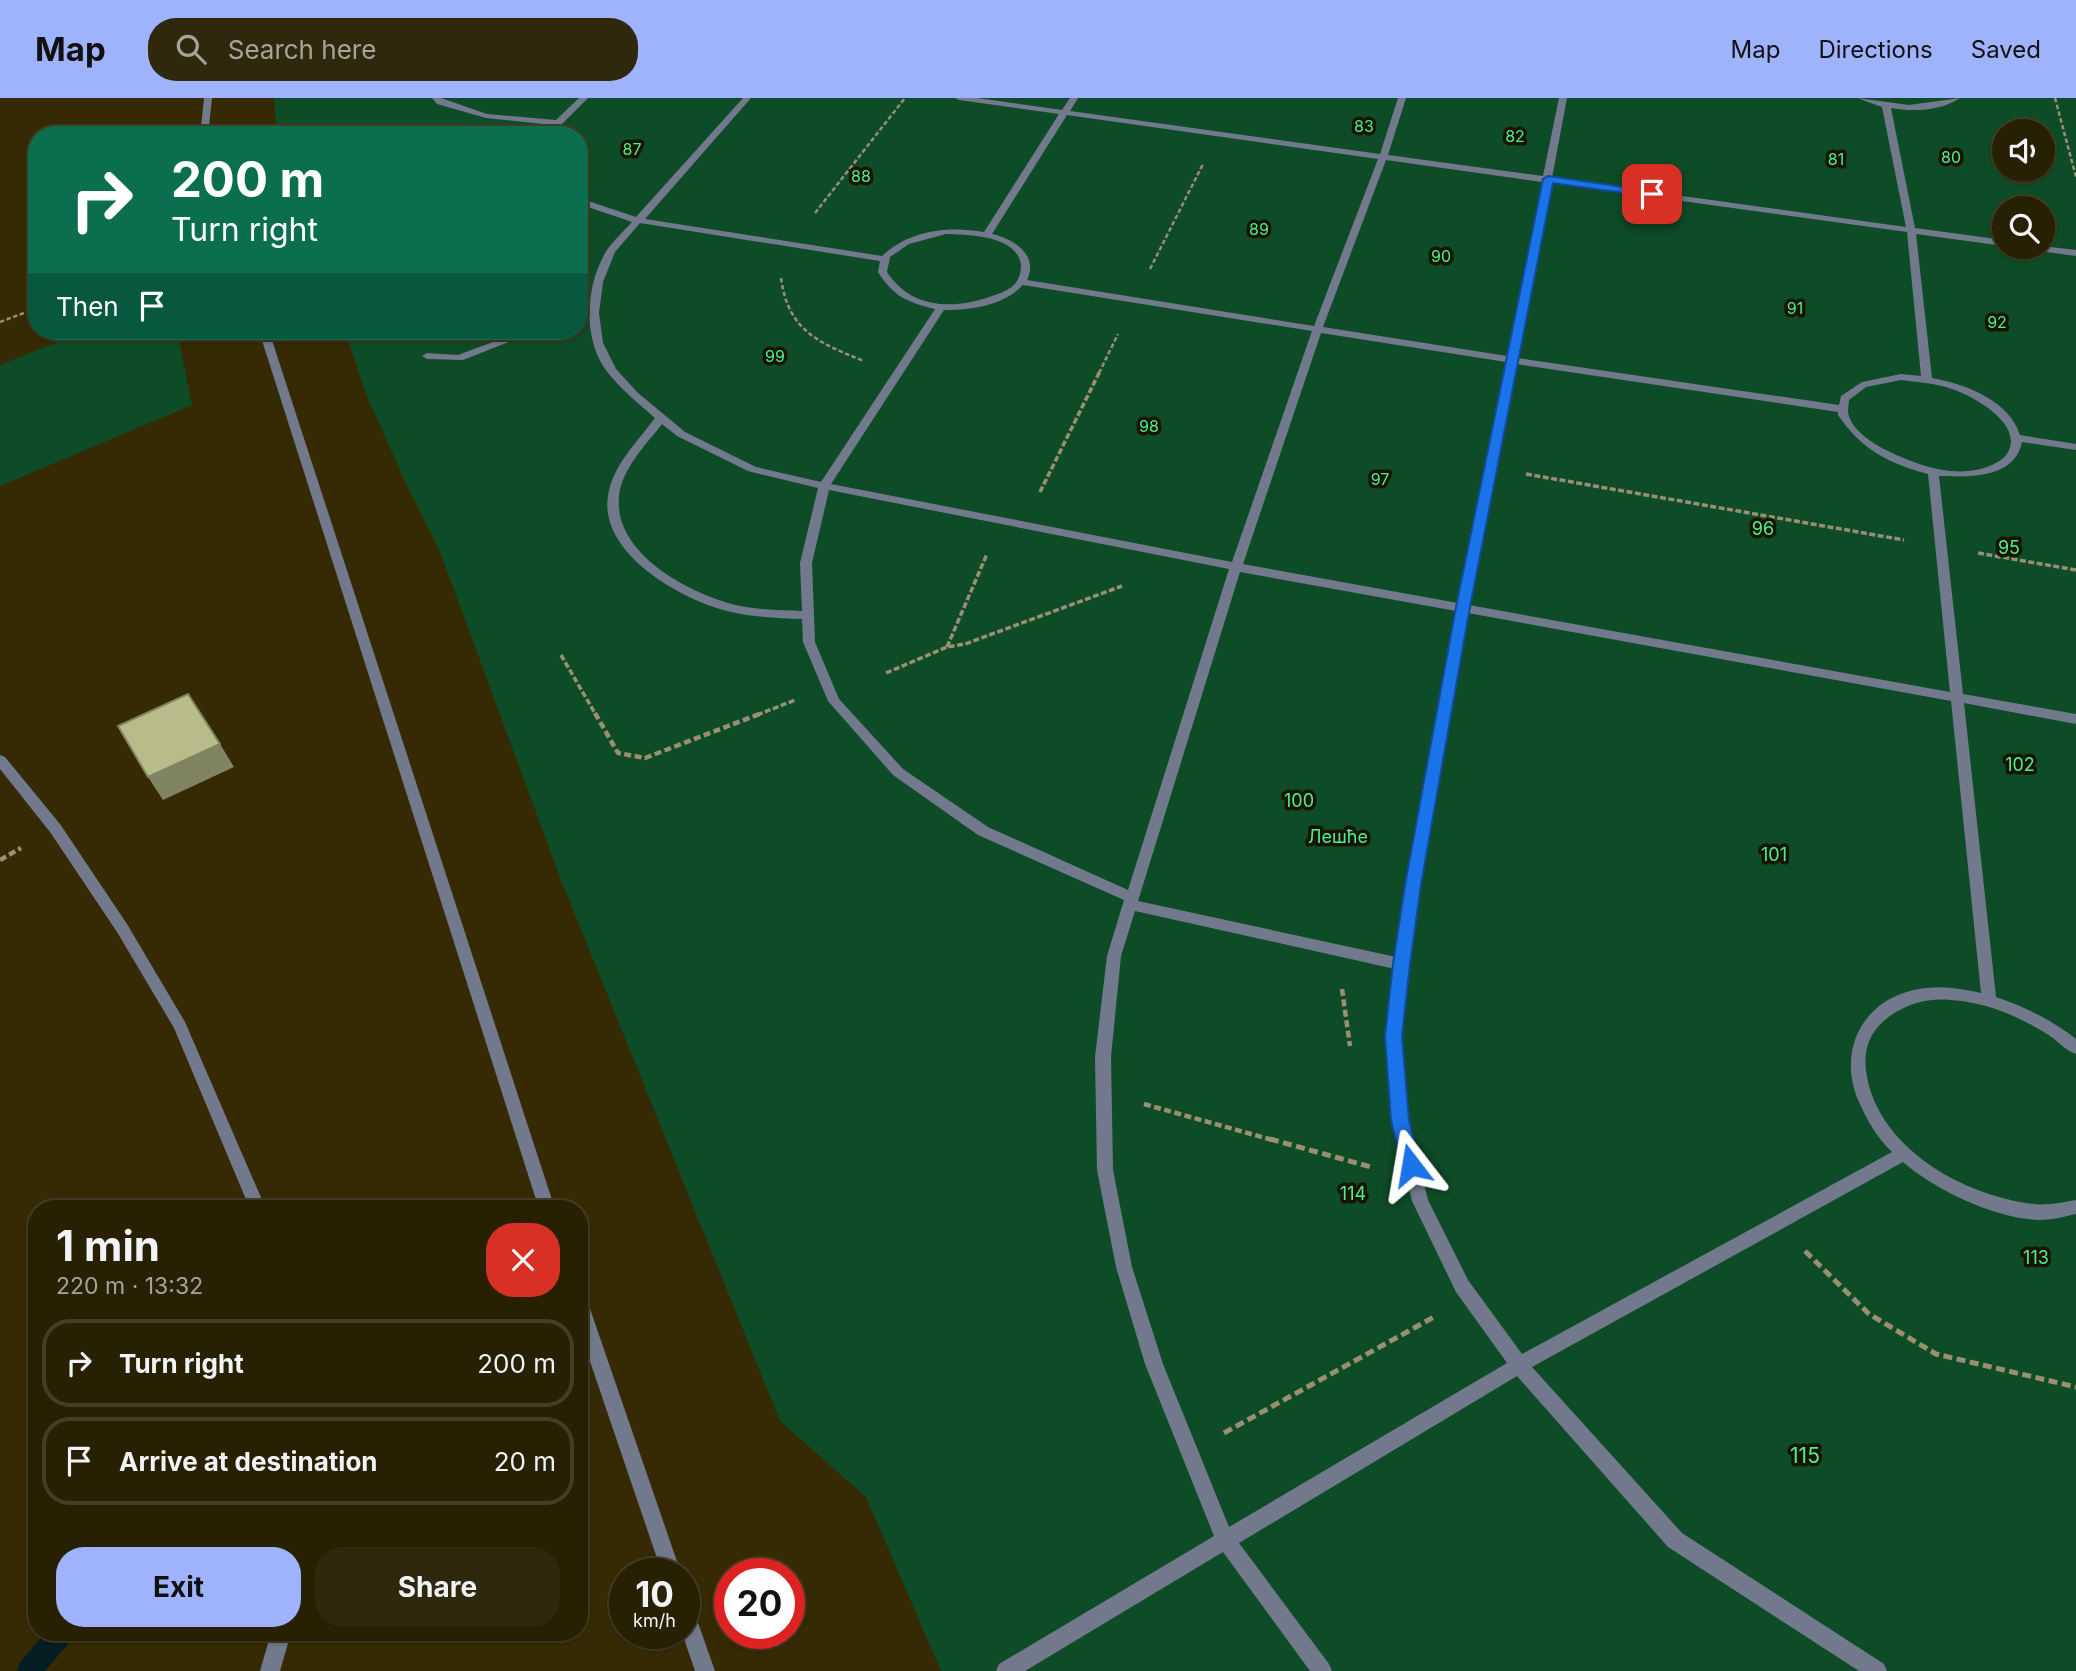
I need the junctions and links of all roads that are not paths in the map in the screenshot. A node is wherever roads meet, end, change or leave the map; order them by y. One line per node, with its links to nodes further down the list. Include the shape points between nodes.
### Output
1 (208, 98): 14 (street)
2 (436, 98): 13 (street, via 486,116)
3 (584, 98): 13 (street)
4 (747, 98): 19 (street)
5 (960, 98): 12 (street)
6 (1074, 98): 12 (street)
7 (1402, 98): 16 (street)
8 (1563, 98): 17 (street)
9 (1861, 98): 11 (street)
10 (1956, 98): 11 (street, via 1930,107)
11 (1886, 105): 20 (street)
12 (1064, 113): 16 (street); 21 (street)
13 (558, 123): 15 (street)
14 (205, 126)
15 (557, 126)
16 (1383, 157): 17 (street); 30 (street)
17 (1548, 179): 20 (street); 34 (street)
18 (588, 204): 19 (street)
19 (636, 220): 25 (street); 28 (street, via 611,251 598,282)
20 (1911, 230): 22 (street); 35 (street)
21 (987, 235): 25 (street, via 957,231 926,234 894,248); 26 (street, via 1017,250 1026,271)
22 (1992, 241)
23 (2055, 250): 24 (street)
24 (2076, 253)
25 (885, 259): 27 (street, via 881,271 898,295)
26 (1021, 282): 27 (street, via 989,302); 30 (street)
27 (941, 307): 41 (street)
28 (594, 308): 29 (street); 37 (street, via 598,343 611,370)
29 (588, 310)
30 (1318, 327): 34 (street); 42 (street)
31 (267, 340): 54 (street)
32 (507, 340): 33 (street, via 458,358)
33 (428, 356)
34 (1512, 360): 36 (street); 43 (street)
35 (1927, 380): 36 (street, via 1901,377 1859,385); 38 (street, via 1953,386 1997,409)
36 (1842, 409): 40 (street, via 1846,424 1879,454)
37 (660, 419): 41 (street, via 752,469); 44 (street, via 622,469 612,498 618,531 640,559 676,586 718,604)
38 (2018, 438): 39 (street); 40 (street, via 2011,458 1987,472)
39 (2076, 447)
40 (1933, 472): 45 (street)
41 (824, 486): 42 (street); 44 (street, via 806,563)
42 (1236, 567): 43 (street); 48 (street)
43 (1463, 607): 45 (street); 49 (street)
44 (807, 615): 48 (street, via 808,642 834,701 898,772 983,831)
45 (1957, 696): 46 (street); 50 (street)
46 (2076, 719)
47 (0, 760): 53 (street, via 55,828 180,1026)
48 (1132, 902): 49 (street); 58 (street, via 1114,956 1103,1057 1105,1170 1124,1267 1154,1364)
49 (1402, 964): 57 (street, via 1393,1036 1400,1120 1420,1202 1462,1286)
50 (1989, 1000): 51 (street, via 2026,1014); 52 (street, via 1950,993 1914,996 1886,1008 1866,1028 1857,1056 1861,1088 1876,1121)
51 (2076, 1048)
52 (1904, 1153): 55 (street, via 1943,1183 1989,1204 2037,1212); 57 (street)
53 (254, 1200)
54 (544, 1200)
55 (2076, 1208)
56 (588, 1329): 59 (street)
57 (1518, 1364): 58 (street); 66 (street, via 1675,1540)
58 (1225, 1540): 64 (street); 65 (street)
59 (667, 1558)
60 (279, 1641): 62 (street)
61 (697, 1649): 63 (street)
62 (270, 1671)
63 (705, 1671)
64 (1006, 1671)
65 (1322, 1671)
66 (1877, 1671)

